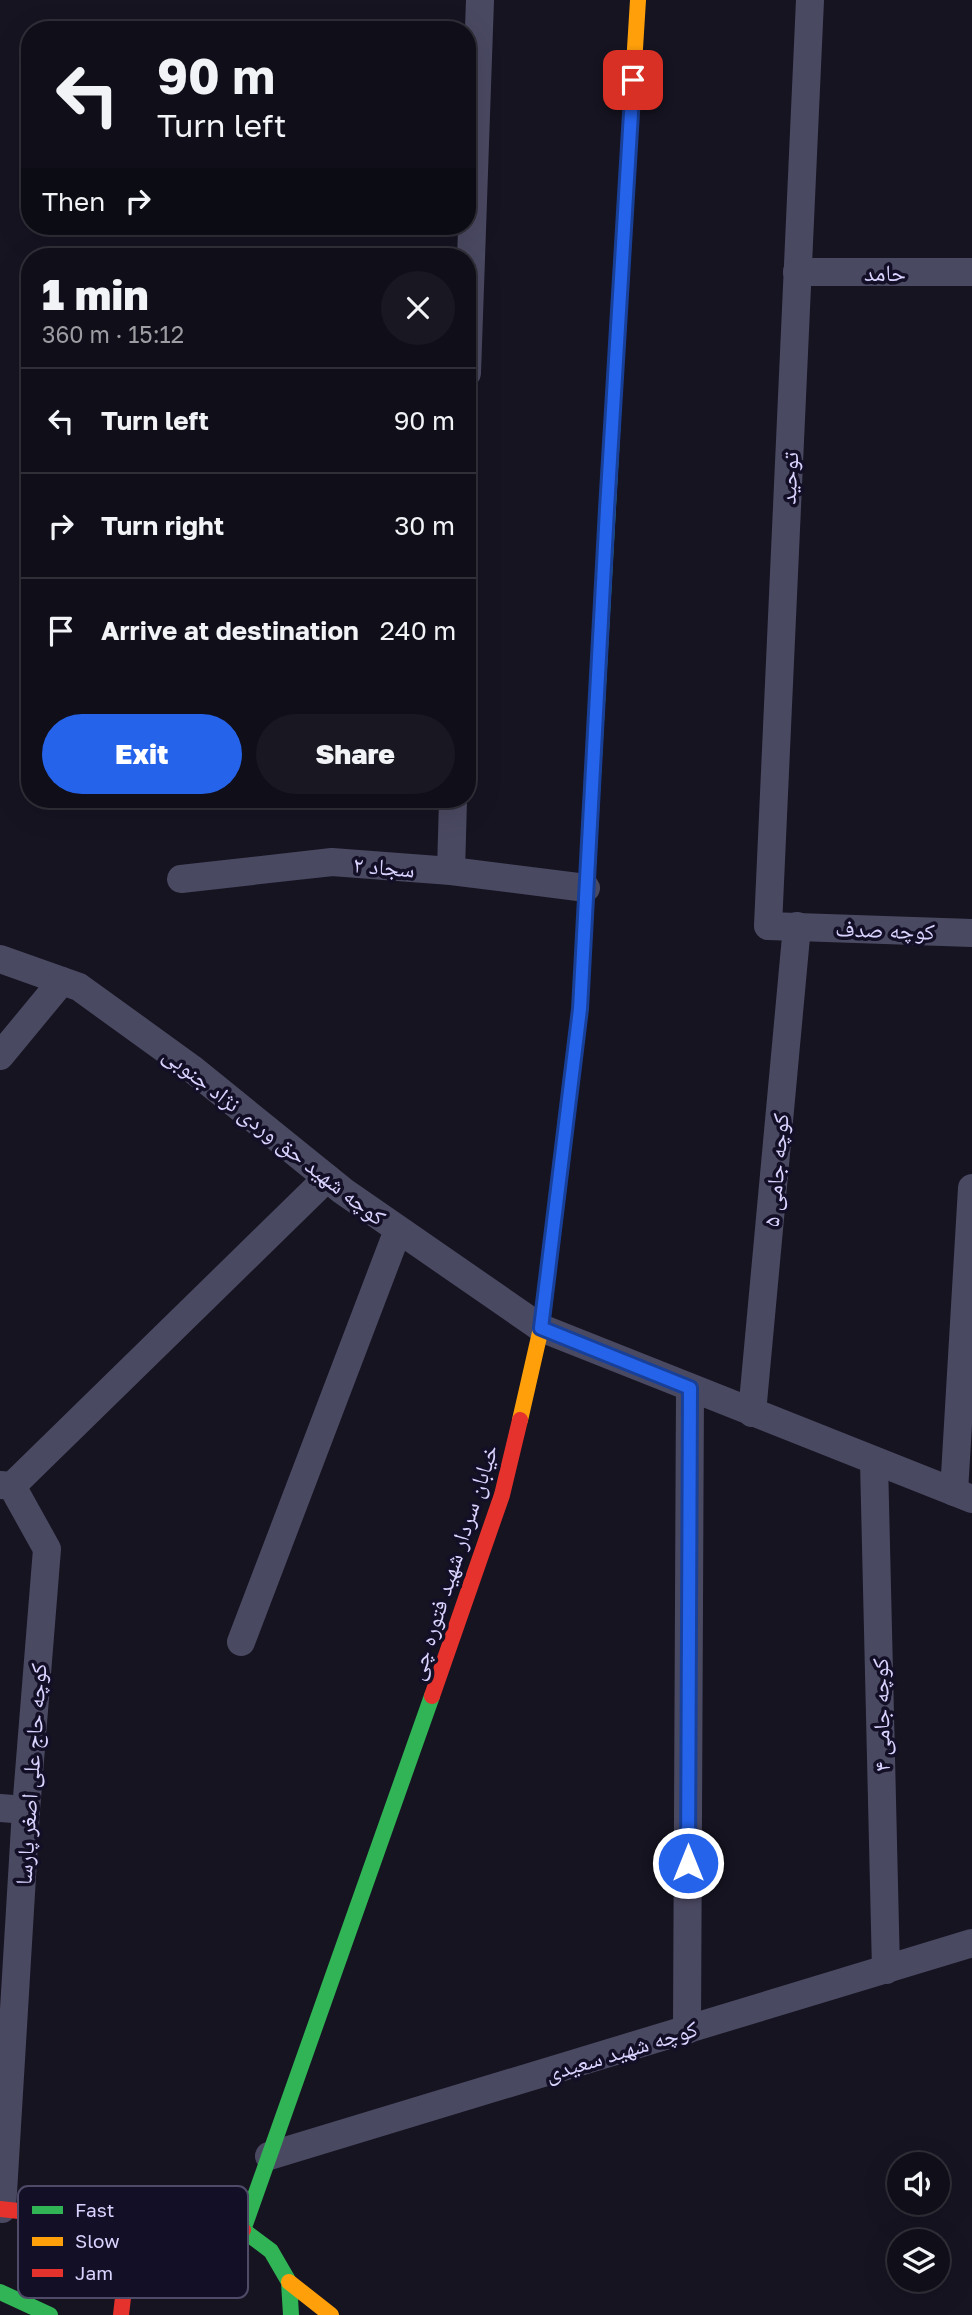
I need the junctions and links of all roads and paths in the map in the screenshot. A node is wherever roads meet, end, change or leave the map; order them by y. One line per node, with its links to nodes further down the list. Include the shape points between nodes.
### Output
1 (480, 0): 4 (street)
2 (638, 0): 10 (street, خیابان سردار شهید فتوره چی)
3 (810, 0): 5 (street, توحید)
4 (476, 115)
5 (797, 272): 6 (street, حامد); 11 (street, توحید, via 768,926)
6 (972, 272)
7 (453, 808): 8 (street)
8 (451, 871): 9 (street, سجاد ۲, via 332,862); 10 (street, سجاد ۲)
9 (181, 879)
10 (586, 888): 19 (street, خیابان سردار شهید فتوره چی, via 580,1009)
11 (797, 926): 12 (street, کوچه صدف); 21 (street, کوچه جامی ۵)
12 (972, 933)
13 (0, 959): 14 (street, کوچه شهید حق وردی نژاد جنوبی)
14 (62, 981): 15 (street); 16 (street, کوچه شهید حق وردی نژاد جنوبی, via 79,987 191,1068)
15 (0, 1056)
16 (327, 1178): 18 (street, کوچه شهید حق وردی نژاد جنوبی); 23 (street)
17 (972, 1188): 24 (street)
18 (398, 1230): 19 (street, کوچه شهید حق وردی نژاد جنوبی); 25 (street)
19 (541, 1328): 20 (street, کوچه شهید حق وردی نژاد جنوبی); 30 (street, خیابان سردار شهید فتوره چی, via 502,1495)
20 (690, 1388): 21 (street, کوچه شهید حق وردی نژاد جنوبی); 29 (street)
21 (752, 1413): 22 (street, کوچه شهید حق وردی نژاد جنوبی)
22 (874, 1461): 24 (street, کوچه شهید حق وردی نژاد جنوبی); 28 (street, کوچه جامی ۴)
23 (6, 1485): 26 (street, کوچه حاج علی اصغر پارسا, via 47,1549)
24 (963, 1495)
25 (241, 1642)
26 (13, 1809): 31 (street, کوچه حاج علی اصغر پارسا)
27 (972, 1943): 28 (street, کوچه شهید سعیدی)
28 (886, 1970): 29 (street, کوچه شهید سعیدی)
29 (687, 2030): 30 (street, کوچه شهید سعیدی)
30 (269, 2156): 32 (street, خیابان سردار شهید فتوره چی)
31 (1, 2209)
32 (248, 2216)
33 (248, 2234): 34 (street, via 271,2251)
34 (289, 2283): 37 (street); 38 (street)
35 (0, 2292): 36 (street)
36 (50, 2315)
37 (291, 2315)
38 (331, 2315)

